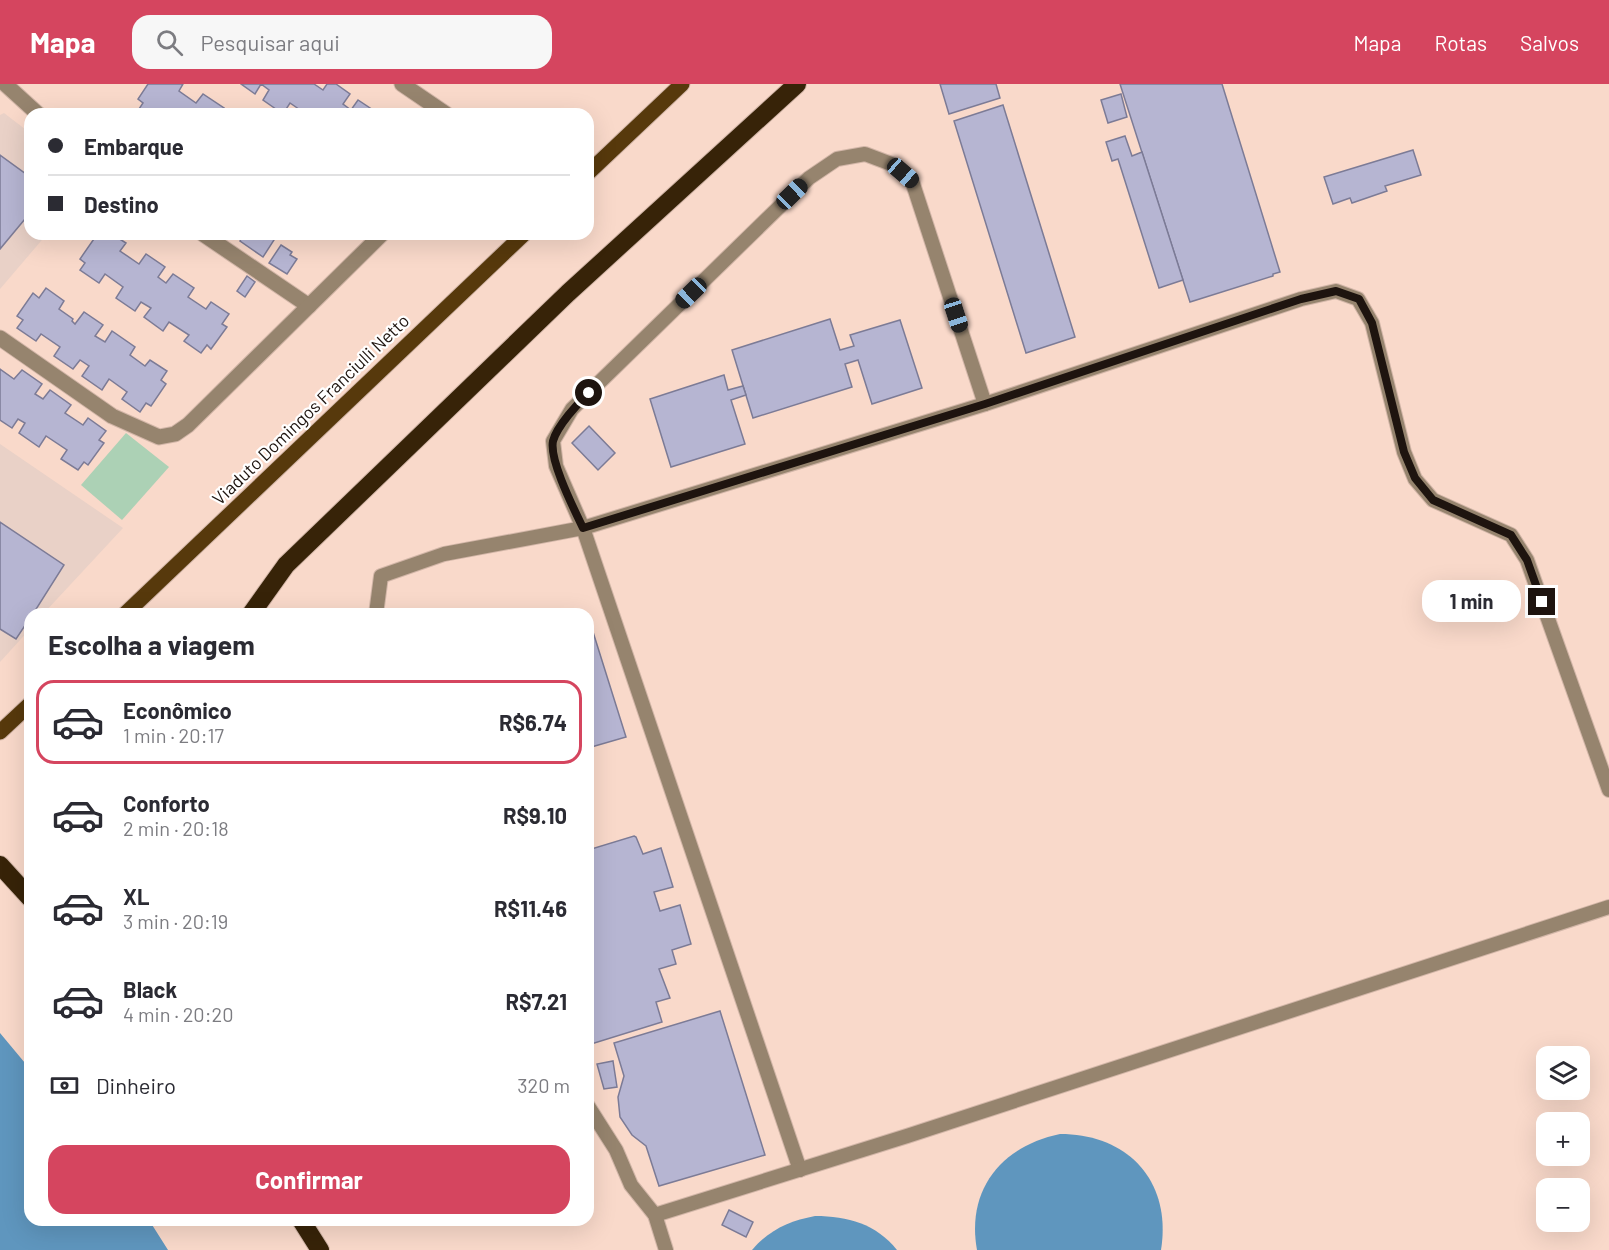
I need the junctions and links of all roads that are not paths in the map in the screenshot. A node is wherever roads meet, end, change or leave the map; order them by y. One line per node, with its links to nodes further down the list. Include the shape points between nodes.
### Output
1 (5, 84): 5 (street)
2 (402, 84): 6 (street)
3 (682, 84): 7 (main road)
4 (797, 84): 16 (highway, via 568,293 286,565)
5 (32, 108)
6 (437, 108)
7 (594, 167)
8 (212, 240): 11 (street)
9 (376, 240): 11 (street)
10 (518, 240): 15 (main road, Viaduto Domingos Franciulli Netto)
11 (309, 306): 12 (street, via 188,425 159,437 112,416)
12 (0, 338)
13 (985, 404): 14 (lane); 14 (lane, via 912,181 894,165 865,154 837,159 809,178 572,409 553,441 556,466); 20 (lane, via 1301,299 1336,291 1359,299 1372,323 1404,452 1415,478 1433,500 1511,535 1527,560)
14 (583, 528): 17 (lane, via 444,554 381,576); 25 (lane)
15 (131, 608)
16 (255, 608)
17 (377, 608)
18 (24, 710): 19 (main road)
19 (0, 732)
20 (1609, 790)
21 (0, 865): 22 (highway)
22 (24, 891)
23 (1609, 907): 25 (lane)
24 (594, 1115): 26 (lane, via 616,1150 631,1185)
25 (800, 1170): 26 (lane)
26 (655, 1215): 29 (lane)
27 (305, 1226): 28 (highway)
28 (320, 1250)
29 (666, 1250)

